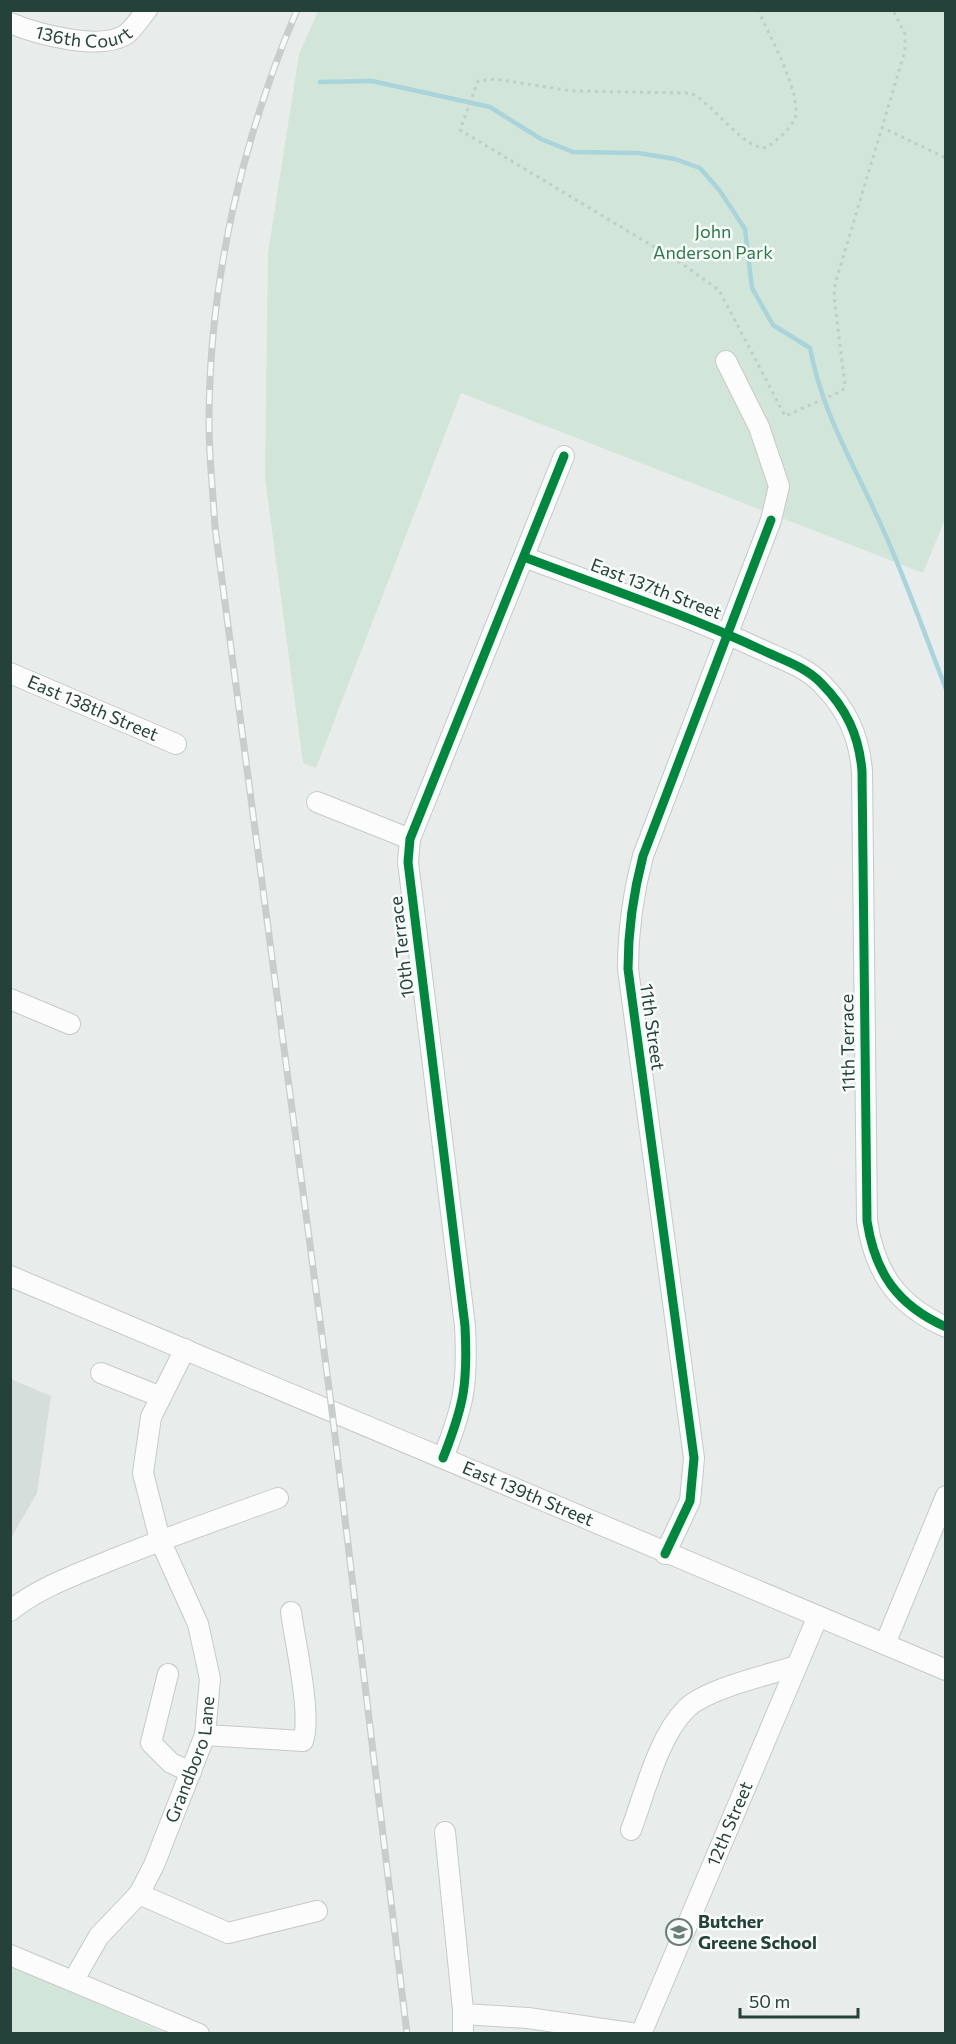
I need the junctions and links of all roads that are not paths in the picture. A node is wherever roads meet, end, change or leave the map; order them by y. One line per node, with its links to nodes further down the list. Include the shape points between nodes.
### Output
1 (147, 10): 2 (street, 136th Court, via 125,35 104,42 57,38)
2 (10, 23)
3 (726, 361): 6 (street, 11th Street, via 759,428 779,486 771,520)
4 (564, 456): 5 (street, 10th Terrace)
5 (524, 557): 6 (street, East 137th Street); 11 (street, 10th Terrace)
6 (727, 634): 8 (street, East 137th Street, via 820,681 847,713); 23 (street, 11th Street, via 643,856 632,897 628,939 628,969 694,1458 690,1501)
7 (10, 673): 9 (street, East 138th Street)
8 (852, 726): 15 (street, 11th Terrace, via 860,747 862,771 870,1241 886,1278 906,1304)
9 (176, 744)
10 (317, 802): 11 (street)
11 (410, 839): 19 (street, 10th Terrace, via 408,862 465,1326 465,1393)
12 (10, 999): 13 (street)
13 (70, 1024)
14 (10, 1276): 16 (street, East 139th Street)
15 (945, 1327)
16 (185, 1349): 18 (street, Grandboro Lane); 19 (street, East 139th Street)
17 (101, 1373): 18 (street)
18 (161, 1397): 22 (street, Grandboro Lane, via 151,1417 143,1473)
19 (442, 1458): 23 (street, East 139th Street)
20 (945, 1496): 27 (street)
21 (278, 1498): 22 (street)
22 (160, 1540): 24 (street, via 72,1576); 31 (street, Grandboro Lane, via 198,1624 210,1679)
23 (665, 1554): 26 (street, East 139th Street)
24 (10, 1611)
25 (291, 1612): 31 (street, via 305,1708 303,1741)
26 (818, 1616): 27 (street, East 139th Street); 28 (street, 12th Street)
27 (885, 1644): 29 (street, East 139th Street)
28 (796, 1666): 33 (street, via 721,1690 687,1708 668,1733); 43 (street, 12th Street)
29 (945, 1670)
30 (168, 1674): 32 (street, via 151,1743 171,1763)
31 (205, 1735): 32 (street, Grandboro Lane)
32 (191, 1772): 35 (street, Grandboro Lane)
33 (631, 1830)
34 (445, 1832): 39 (street)
35 (139, 1894): 36 (street, via 228,1932); 38 (street, Grandboro Lane, via 99,1936)
36 (317, 1911)
37 (10, 1955): 38 (street)
38 (74, 1981): 40 (street)
39 (463, 2014): 41 (street); 42 (street, via 528,2018)
40 (199, 2034)
41 (463, 2034)
42 (637, 2034)
43 (641, 2034)

